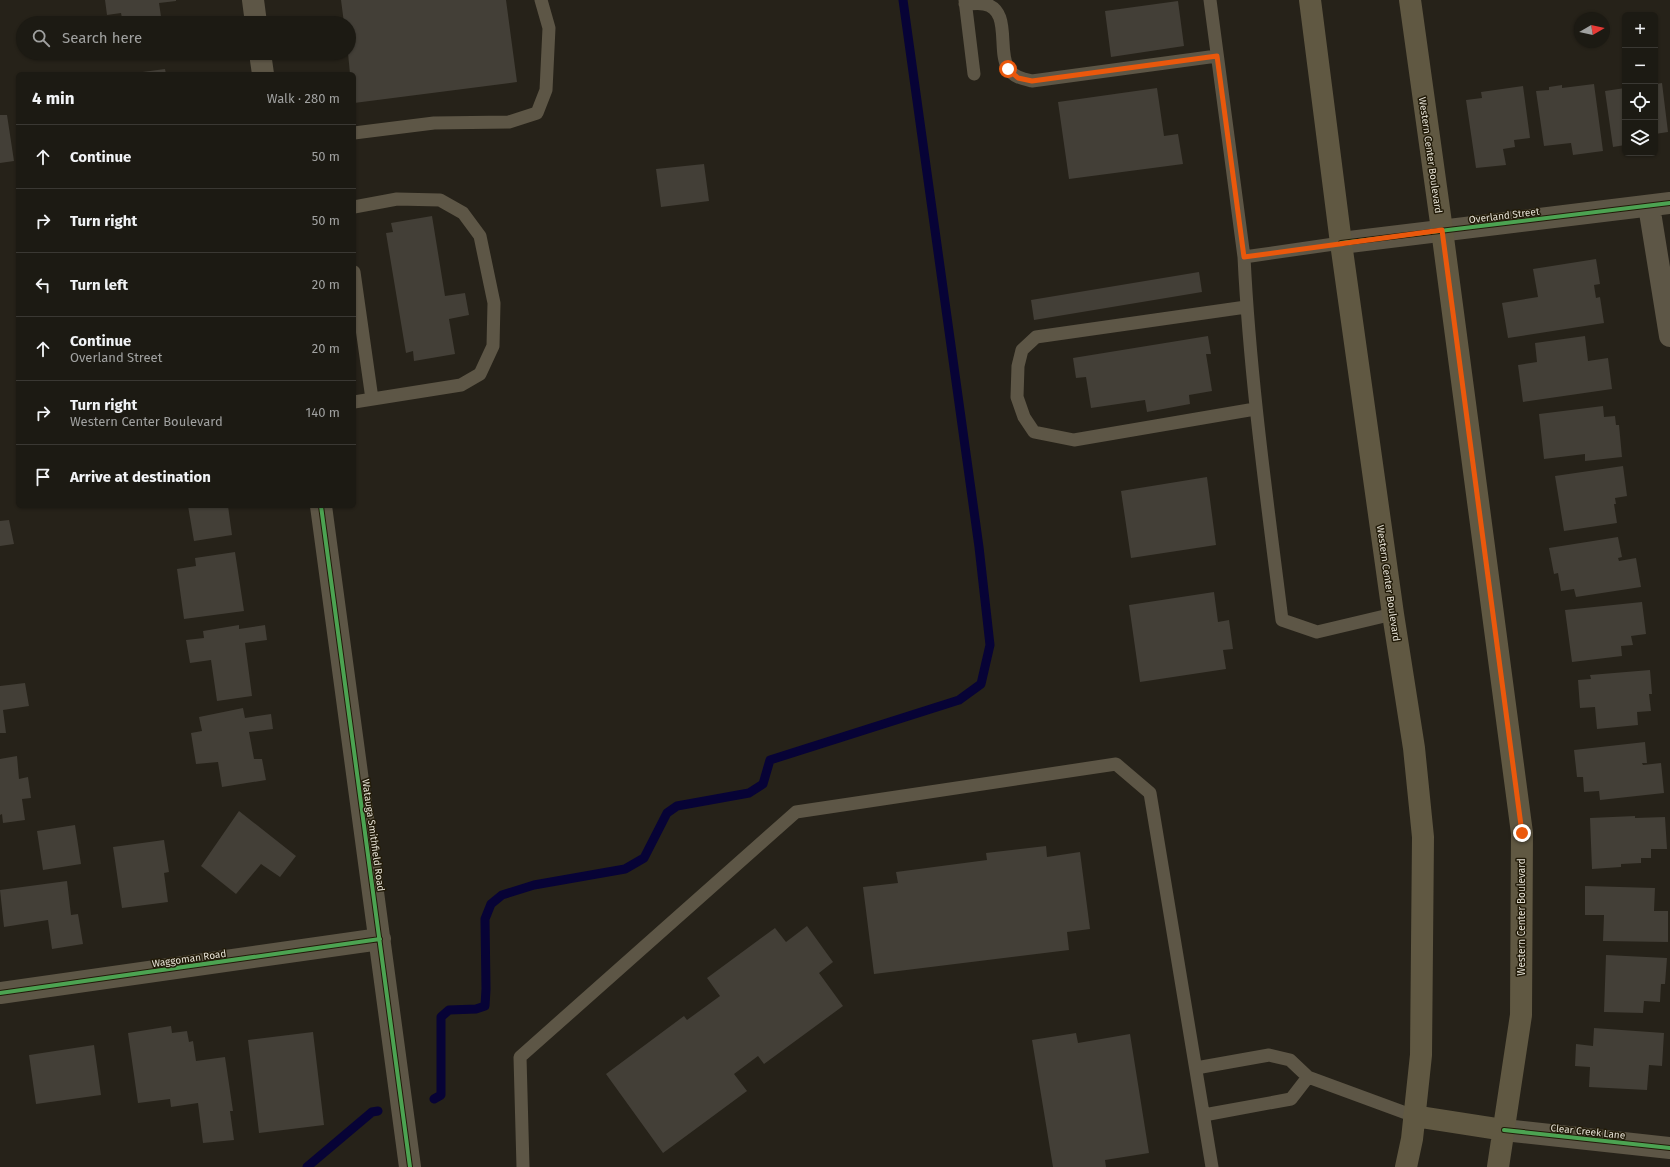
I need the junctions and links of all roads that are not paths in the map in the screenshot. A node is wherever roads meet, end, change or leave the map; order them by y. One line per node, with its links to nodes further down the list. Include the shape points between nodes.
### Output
1 (253, 0): 7 (street)
2 (541, 0): 12 (lane, via 549,28 546,90 537,113 509,122 434,123)
3 (1210, 0): 8 (lane)
4 (1310, 0): 16 (main road, Western Center Boulevard)
5 (1410, 0): 15 (main road, Western Center Boulevard)
6 (965, 2): 8 (lane, via 984,4 995,10 1002,22 1004,57 1008,69 1018,78 1032,81); 11 (lane)
7 (255, 16)
8 (1217, 56): 17 (lane)
9 (261, 60): 10 (street)
10 (263, 72)
11 (974, 74)
12 (356, 133)
13 (1660, 204): 15 (street, Overland Street); 20 (street)
14 (356, 207): 21 (lane, via 397,199 440,200 463,214 480,236 494,303 493,346 480,374 461,385)
15 (1442, 230): 16 (street, Overland Street); 32 (main road, Western Center Boulevard, via 1522,833 1521,1015)
16 (1341, 244): 17 (lane); 25 (main road, Western Center Boulevard)
17 (1244, 257): 19 (lane)
18 (356, 286): 21 (lane)
19 (1246, 307): 23 (lane); 23 (lane, via 1036,337 1022,350 1018,366 1017,397 1024,418 1034,432 1074,440)
20 (1670, 336)
21 (372, 399): 22 (lane)
22 (356, 402)
23 (1255, 409): 25 (lane, via 1282,620 1317,632)
24 (321, 508): 26 (street, Watauga Smithfield Road)
25 (1393, 614): 31 (main road, Western Center Boulevard, via 1414,748 1423,837 1422,1055)
26 (380, 939): 27 (street, Waggoman Road); 34 (street, Watauga Smithfield Road)
27 (0, 993)
28 (1196, 1068): 29 (lane, via 1269,1055 1290,1060); 30 (lane); 35 (lane, via 1150,793 1116,764 796,812 520,1056)
29 (1308, 1077): 30 (lane, via 1291,1099); 31 (lane)
30 (1204, 1115): 36 (lane)
31 (1414, 1116): 32 (main road); 37 (main road, Western Center Boulevard)
32 (1504, 1130): 33 (street, Clear Creek Lane); 38 (main road, Western Center Boulevard)
33 (1670, 1148)
34 (410, 1167)
35 (523, 1167)
36 (1212, 1167)
37 (1406, 1167)
38 (1498, 1167)

